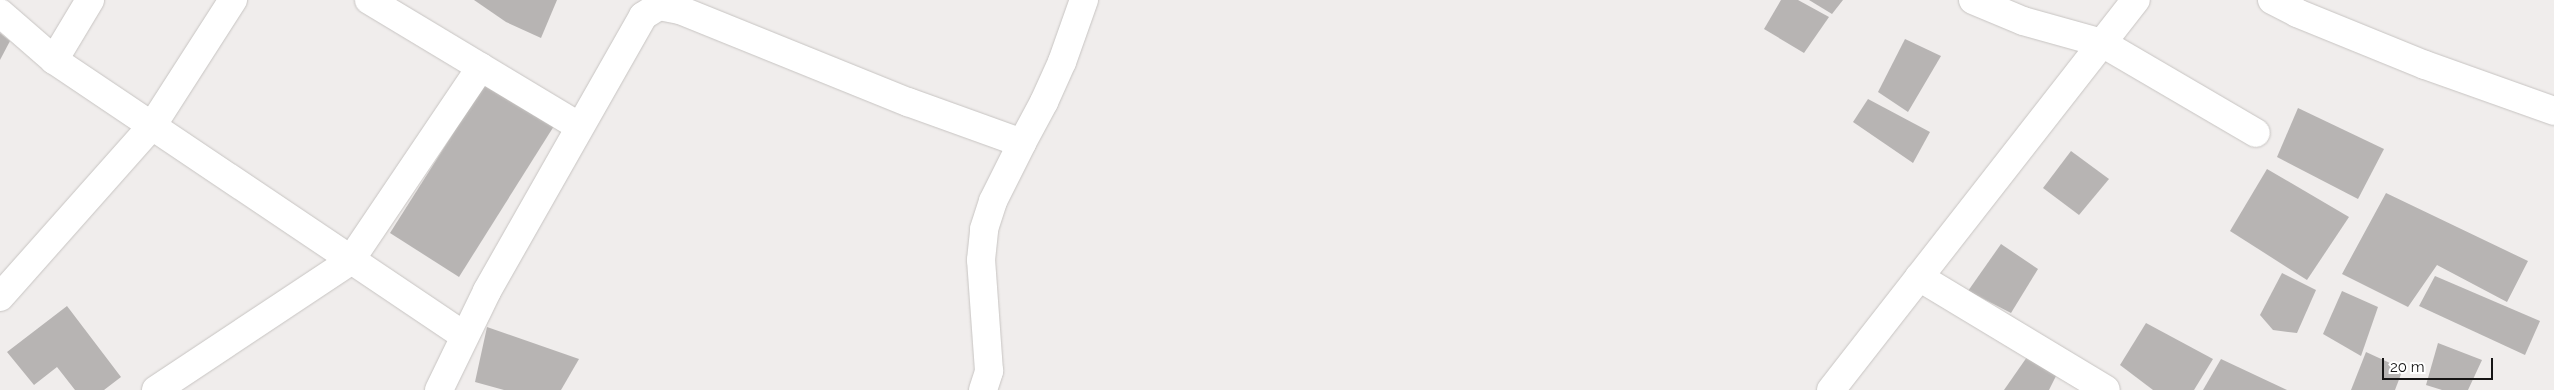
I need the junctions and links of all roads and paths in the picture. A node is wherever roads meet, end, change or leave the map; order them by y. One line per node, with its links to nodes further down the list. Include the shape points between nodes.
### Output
1 (90, 0): 10 (street)
2 (233, 0): 13 (street)
3 (369, 0): 11 (street)
4 (1084, 0): 16 (street, via 1062,62)
5 (1973, 0): 9 (street, via 2024,21)
6 (2136, 0): 9 (street)
7 (2272, 0): 12 (street, via 2424,65)
8 (0, 13): 10 (street)
9 (2102, 43): 15 (street); 18 (street)
10 (54, 60): 13 (street)
11 (482, 68): 14 (street); 17 (street)
12 (2554, 111)
13 (152, 126): 17 (street); 19 (street)
14 (579, 126): 16 (street, via 643,16 659,6 680,10 900,99); 20 (street)
15 (2256, 133)
16 (1022, 143): 23 (street, via 993,201 984,229 980,260 989,371)
17 (350, 261): 20 (street); 21 (street)
18 (1919, 277): 24 (street); 25 (street)
19 (0, 297)
20 (464, 336): 22 (street)
21 (156, 390)
22 (439, 390)
23 (983, 390)
24 (1831, 390)
25 (2106, 390)

